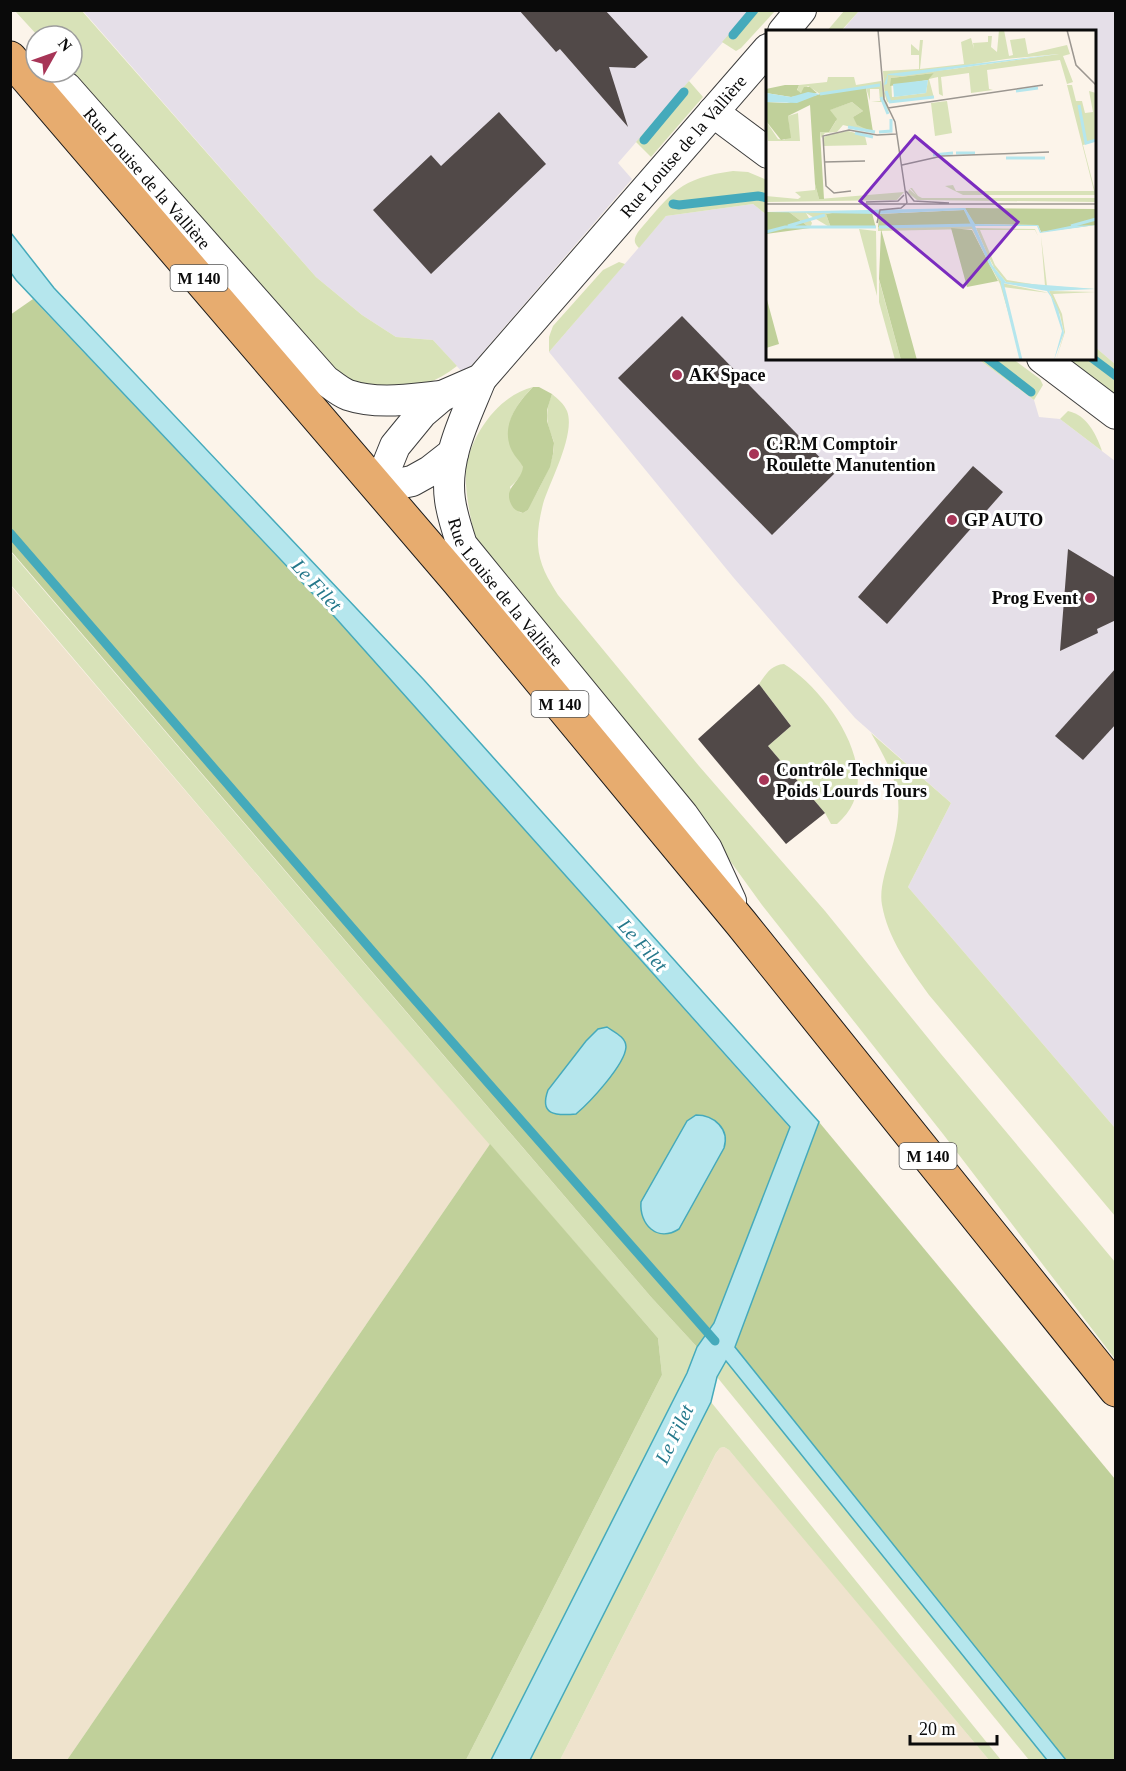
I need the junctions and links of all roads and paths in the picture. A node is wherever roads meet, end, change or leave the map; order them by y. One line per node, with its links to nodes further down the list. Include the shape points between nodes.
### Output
1 (801, 10): 2 (street)
2 (785, 30)
3 (766, 51): 5 (street, Rue Louise de la Vallière)
4 (15, 63): 9 (street, Rue Louise de la Vallière, via 66,87 325,380 347,394 369,399); 12 (main road, M 140)
5 (713, 112): 6 (street); 8 (street, Rue Louise de la Vallière)
6 (766, 152)
7 (1045, 360): 10 (street)
8 (481, 379): 9 (street, Rue Louise de la Vallière); 11 (street, Rue Louise de la Vallière)
9 (442, 396): 12 (street, Rue Louise de la Vallière, via 395,446)
10 (1116, 414)
11 (453, 453): 12 (street, via 411,481); 13 (street, Rue Louise de la Vallière, via 449,498 462,545 683,815 707,849)
12 (378, 488): 13 (main road, M 140)
13 (741, 923): 14 (main road, M 140)
14 (1116, 1390)

